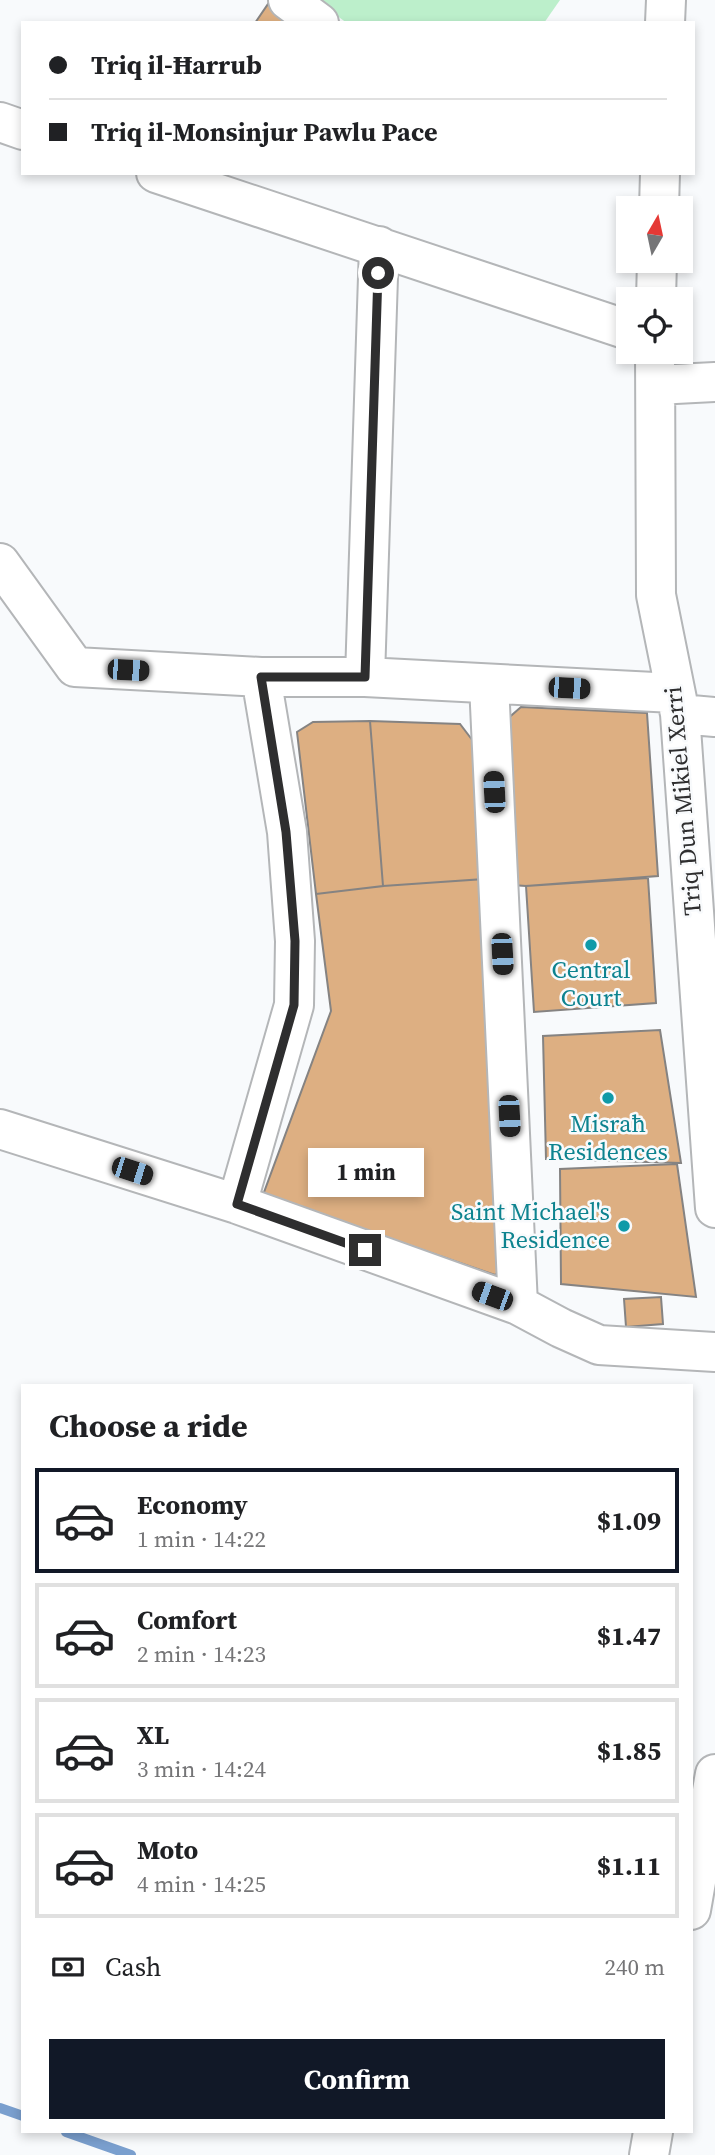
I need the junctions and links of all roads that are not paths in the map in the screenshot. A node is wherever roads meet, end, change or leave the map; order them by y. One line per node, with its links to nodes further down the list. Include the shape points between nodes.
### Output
1 (288, 0): 3 (street)
2 (666, 0): 4 (street)
3 (316, 21)
4 (665, 21)
5 (0, 122): 6 (street)
6 (21, 129)
7 (162, 175): 10 (street)
8 (660, 175): 9 (street)
9 (659, 196)
10 (379, 246): 11 (street); 16 (street)
11 (616, 326)
12 (656, 369): 13 (street); 18 (street, Triq Dun Mikiel Xerri, via 656,596)
13 (715, 382)
14 (0, 563): 15 (street, via 75,667)
15 (261, 677): 16 (street); 21 (street, via 286,832 295,941 294,1005)
16 (365, 677): 17 (street)
17 (489, 684): 18 (street); 23 (street)
18 (690, 708): 19 (street, Triq Dun Mikiel Xerri)
19 (708, 1026): 22 (street, Triq Dun Mikiel Xerri)
20 (0, 1129): 21 (street)
21 (237, 1204): 23 (street)
22 (715, 1208)
23 (518, 1305): 24 (street, via 599,1345)
24 (715, 1352)
25 (715, 1774): 26 (street)
26 (693, 1899)
27 (653, 2133): 28 (street)
28 (649, 2155)

